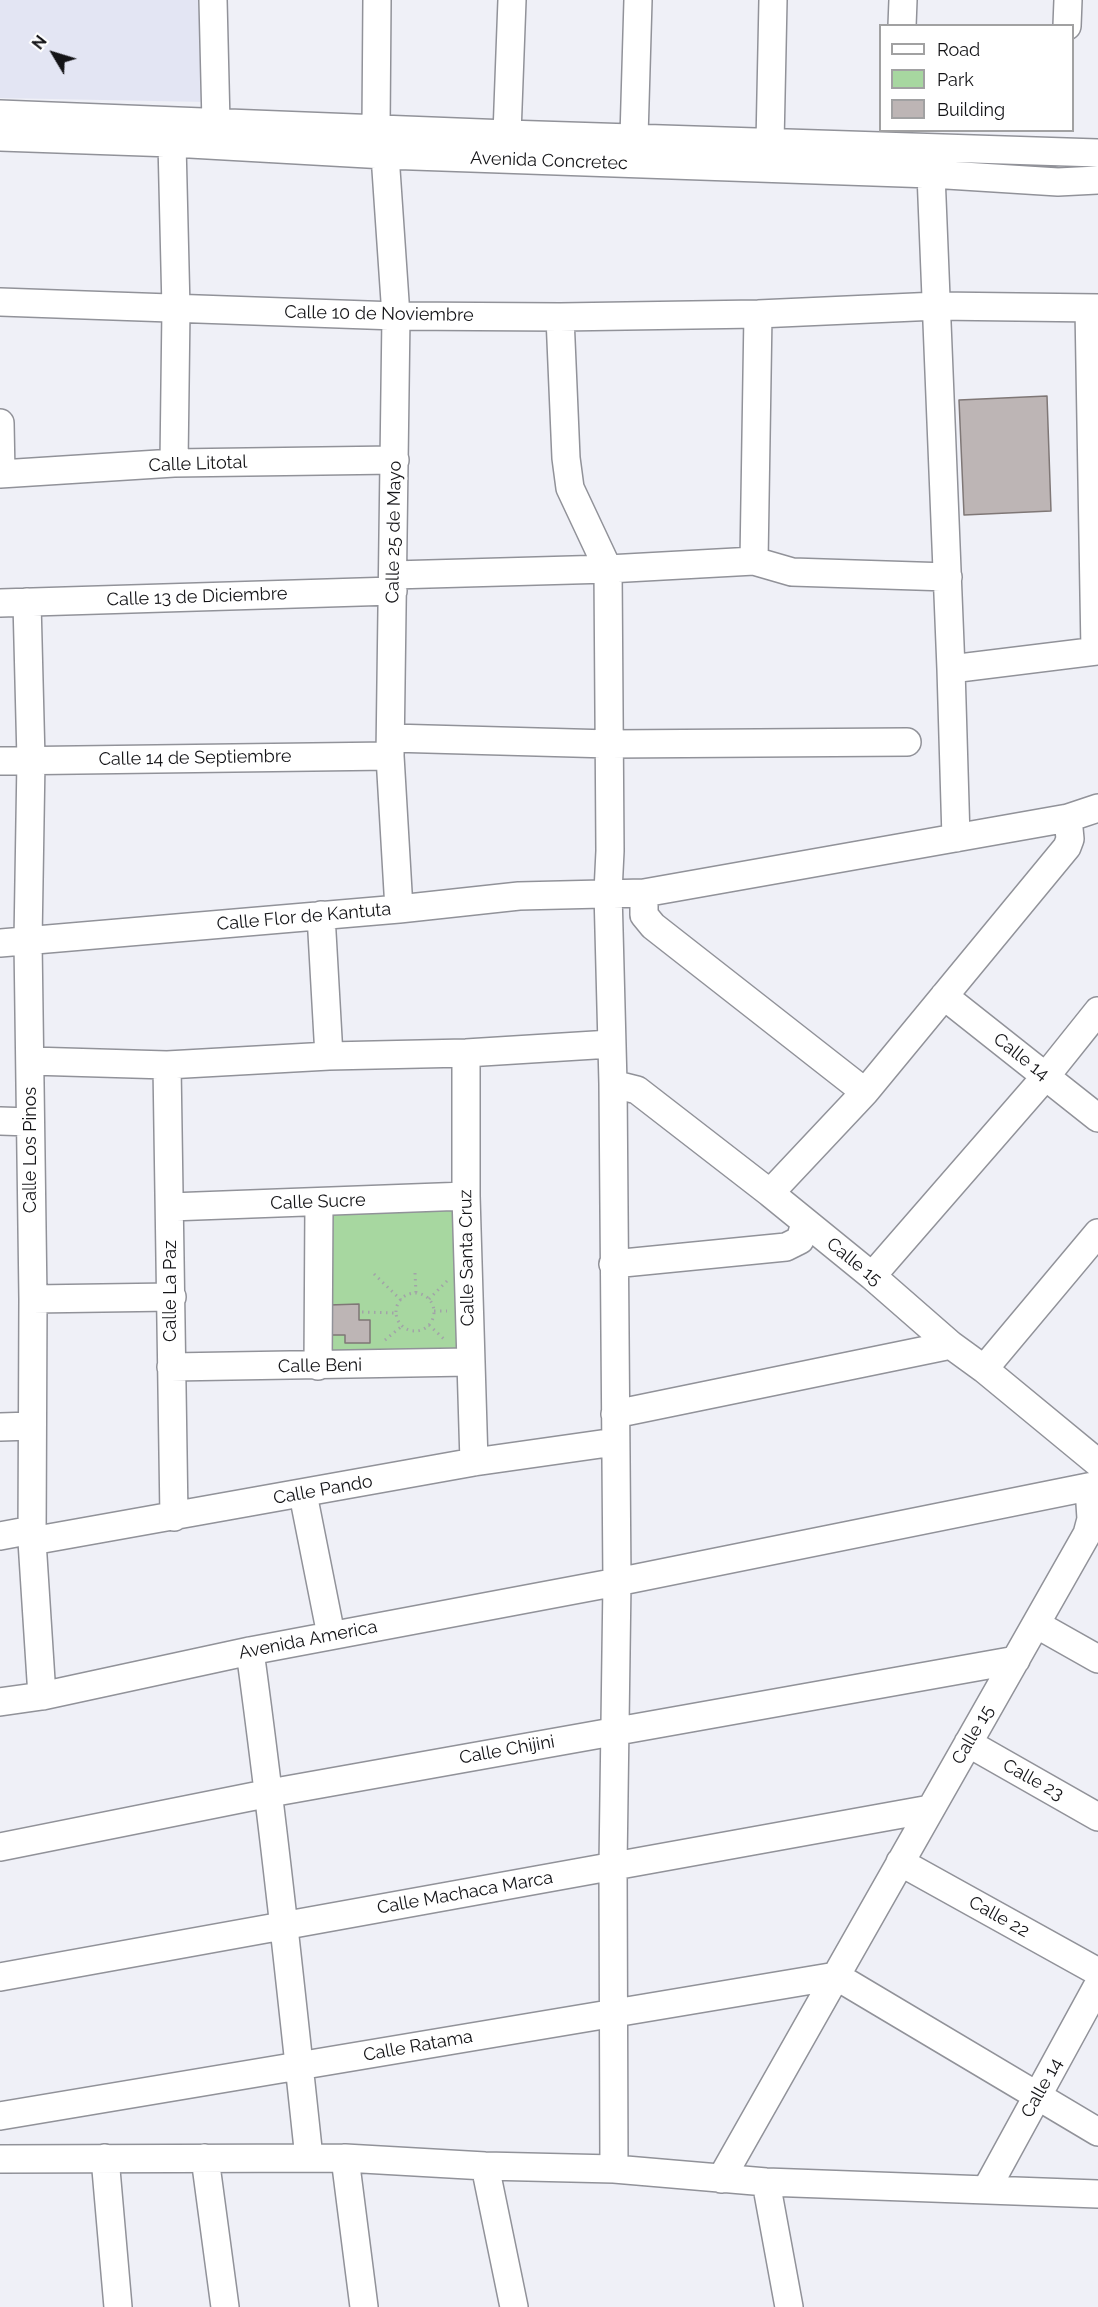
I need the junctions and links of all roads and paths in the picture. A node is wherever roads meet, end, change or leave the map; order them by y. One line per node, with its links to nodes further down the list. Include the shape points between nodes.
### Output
1 (213, 0): 11 (street)
2 (377, 0): 12 (street, Calle 25 de Mayo)
3 (512, 0): 13 (street)
4 (638, 0): 15 (street)
5 (772, 0): 19 (street)
6 (903, 0): 8 (street)
7 (1068, 0): 9 (street)
8 (902, 24)
9 (1067, 24)
10 (0, 114): 11 (street, Avenida Concretec)
11 (216, 123): 12 (street, Avenida Concretec)
12 (376, 128): 13 (street, Avenida Concretec); 21 (street, Calle 25 de Mayo)
13 (507, 134): 15 (street, Avenida Concretec)
14 (0, 137): 18 (street, Avenida Concretec)
15 (634, 137): 19 (street, Avenida Concretec)
16 (897, 139): 17 (street, Avenida Concretec); 19 (street, Avenida Concretec)
17 (1061, 141): 20 (street, Avenida Concretec); 24 (street)
18 (172, 143): 21 (street, Avenida Concretec); 28 (street)
19 (770, 143)
20 (1098, 153)
21 (384, 155): 22 (street, Avenida Concretec); 30 (street, Calle 25 de Mayo)
22 (931, 174): 24 (street, Avenida Concretec); 26 (street)
23 (1098, 180): 24 (street, Avenida Concretec)
24 (1058, 182)
25 (0, 302): 28 (street, Calle 10 de Noviembre)
26 (937, 306): 27 (street, Calle 10 de Noviembre); 29 (street, Calle 10 de Noviembre); 38 (street)
27 (1093, 308): 42 (street)
28 (176, 309): 30 (street, Calle 10 de Noviembre); 34 (street)
29 (758, 314): 31 (street, Calle 10 de Noviembre); 36 (street)
30 (396, 316): 31 (street, Calle 10 de Noviembre); 33 (street, Calle 25 de Mayo)
31 (560, 317): 37 (street, via 570,488)
32 (0, 423): 35 (street)
33 (395, 460): 34 (street, Calle Litotal); 39 (street, Calle 25 de Mayo)
34 (174, 463): 35 (street, Calle Litotal)
35 (0, 474)
36 (754, 561): 37 (street, Calle 13 de Diciembre); 38 (street, Calle 13 de Diciembre, via 792,572)
37 (608, 569): 39 (street, Calle 13 de Diciembre); 45 (street)
38 (948, 577): 43 (street)
39 (393, 583): 40 (street, Calle 13 de Diciembre); 46 (street, Calle 25 de Mayo)
40 (27, 602): 41 (street, Calle 13 de Diciembre); 47 (street, Calle Los Pinos)
41 (0, 603)
42 (1096, 651): 43 (street)
43 (951, 669): 51 (street)
44 (907, 742): 45 (street, Calle 14 de Septiembre)
45 (610, 744): 46 (street, Calle 14 de Septiembre); 52 (street)
46 (391, 747): 47 (street, Calle 14 de Septiembre); 54 (street, Calle 25 de Mayo)
47 (31, 760): 48 (street, Calle 14 de Septiembre); 56 (street, Calle Los Pinos)
48 (0, 761)
49 (1098, 808): 50 (street, Calle Flor de Kantuta)
50 (1068, 818): 51 (street, Calle Flor de Kantuta); 58 (street, via 1068,847)
51 (956, 838): 53 (street, Calle Flor de Kantuta)
52 (608, 892): 53 (street, Calle Flor de Kantuta); 54 (street, Calle Flor de Kantuta, via 519,896); 60 (street)
53 (644, 892): 67 (street, via 644,915 653,926)
54 (399, 909): 55 (street, Calle Flor de Kantuta)
55 (321, 915): 56 (street, Calle Flor de Kantuta); 62 (street)
56 (28, 941): 57 (street, Calle Flor de Kantuta); 63 (street, Calle Los Pinos)
57 (0, 943)
58 (944, 996): 65 (street, Calle 14); 67 (street)
59 (1098, 1011): 65 (street)
60 (611, 1044): 61 (street); 66 (street)
61 (466, 1053): 62 (street); 72 (street, Calle Santa Cruz)
62 (329, 1056): 64 (street)
63 (31, 1061): 64 (street); 70 (street, Calle Los Pinos)
64 (167, 1065): 74 (street, Calle La Paz)
65 (1046, 1076): 68 (street, Calle 14); 80 (street)
66 (613, 1084): 71 (street, Calle 15, via 637,1090); 77 (street)
67 (865, 1092): 71 (street)
68 (1098, 1118)
69 (0, 1121): 70 (street)
70 (30, 1122): 84 (street, Calle Los Pinos)
71 (770, 1192): 75 (street, Calle 15)
72 (466, 1196): 73 (street, Calle Sucre); 94 (street, Calle Santa Cruz)
73 (319, 1203): 74 (street, Calle Sucre); 95 (street)
74 (170, 1207): 83 (street, Calle La Paz)
75 (805, 1223): 77 (street, via 800,1240 786,1247); 80 (street, Calle 15)
76 (1098, 1233): 97 (street)
77 (614, 1264): 98 (street)
78 (415, 1273): 82 (path)
79 (374, 1274): 86 (path)
80 (872, 1276): 93 (street, Calle 15)
81 (449, 1279): 85 (path)
82 (416, 1293): 85 (path); 86 (path)
83 (172, 1297): 84 (street); 96 (street, Calle La Paz)
84 (33, 1299): 99 (street, Calle Los Pinos)
85 (429, 1299): 87 (path)
86 (401, 1300): 90 (path)
87 (434, 1311): 88 (path); 91 (path, via 431,1323 421,1330 410,1331)
88 (456, 1311)
89 (362, 1312): 90 (path)
90 (396, 1313): 91 (path)
91 (402, 1326): 92 (path)
92 (380, 1344)
93 (951, 1345): 97 (street, Calle 15); 98 (street)
94 (470, 1362): 95 (street, Calle Beni); 102 (street, Calle Santa Cruz)
95 (318, 1366): 96 (street, Calle Beni)
96 (171, 1367): 105 (street, Calle La Paz)
97 (984, 1369): 103 (street, Calle 15)
98 (615, 1414): 101 (street)
99 (32, 1426): 100 (street); 106 (street, Calle Los Pinos)
100 (0, 1427)
101 (615, 1442): 102 (street, Calle Pando); 108 (street)
102 (474, 1462): 104 (street, Calle Pando)
103 (1094, 1466): 108 (street, Avenida America); 109 (street, Calle 15, via 1088,1534)
104 (303, 1494): 105 (street, Calle Pando); 110 (street)
105 (174, 1517): 106 (street, Calle Pando)
106 (32, 1535): 107 (street, Calle Pando); 114 (street, Calle Los Pinos)
107 (0, 1536)
108 (617, 1582): 110 (street, Avenida America); 116 (street)
109 (1036, 1624): 112 (street); 113 (street, Calle 15)
110 (331, 1635): 111 (street, Avenida America)
111 (250, 1651): 114 (street, Avenida America); 118 (street)
112 (1098, 1659)
113 (1016, 1660): 116 (street, Calle Chijini); 117 (street, Calle 15)
114 (42, 1696): 115 (street, Avenida America)
115 (0, 1702)
116 (615, 1730): 118 (street, Calle Chijini); 123 (street)
117 (968, 1743): 119 (street, Calle 15); 120 (street, Calle 23)
118 (270, 1792): 121 (street, Calle Chijini); 124 (street)
119 (930, 1809): 122 (street, Calle 15); 123 (street, Calle Machaca Marca)
120 (1098, 1816)
121 (0, 1846)
122 (900, 1862): 125 (street, Calle 22); 126 (street, Calle 15)
123 (613, 1866): 124 (street, Calle Machaca Marca); 129 (street)
124 (282, 1926): 127 (street, Calle Machaca Marca); 130 (street)
125 (1098, 1972)
126 (836, 1976): 129 (street, Calle Ratama); 131 (street); 141 (street, Calle 15)
127 (0, 1977)
128 (1098, 1985): 131 (street, Calle 14)
129 (614, 2013): 130 (street, Calle Ratama); 140 (street)
130 (299, 2066): 132 (street, Calle Ratama); 136 (street)
131 (1038, 2095): 133 (street); 143 (street, Calle 14)
132 (0, 2116)
133 (1098, 2132)
134 (105, 2158): 135 (street); 138 (street); 145 (street)
135 (205, 2158): 136 (street); 146 (street)
136 (309, 2158): 137 (street)
137 (345, 2158): 139 (street); 147 (street)
138 (0, 2159)
139 (485, 2166): 140 (street); 148 (street)
140 (614, 2169): 141 (street)
141 (721, 2179): 142 (street)
142 (766, 2182): 143 (street); 149 (street)
143 (986, 2190): 144 (street)
144 (1098, 2194)
145 (118, 2307)
146 (225, 2307)
147 (364, 2307)
148 (514, 2307)
149 (789, 2307)

